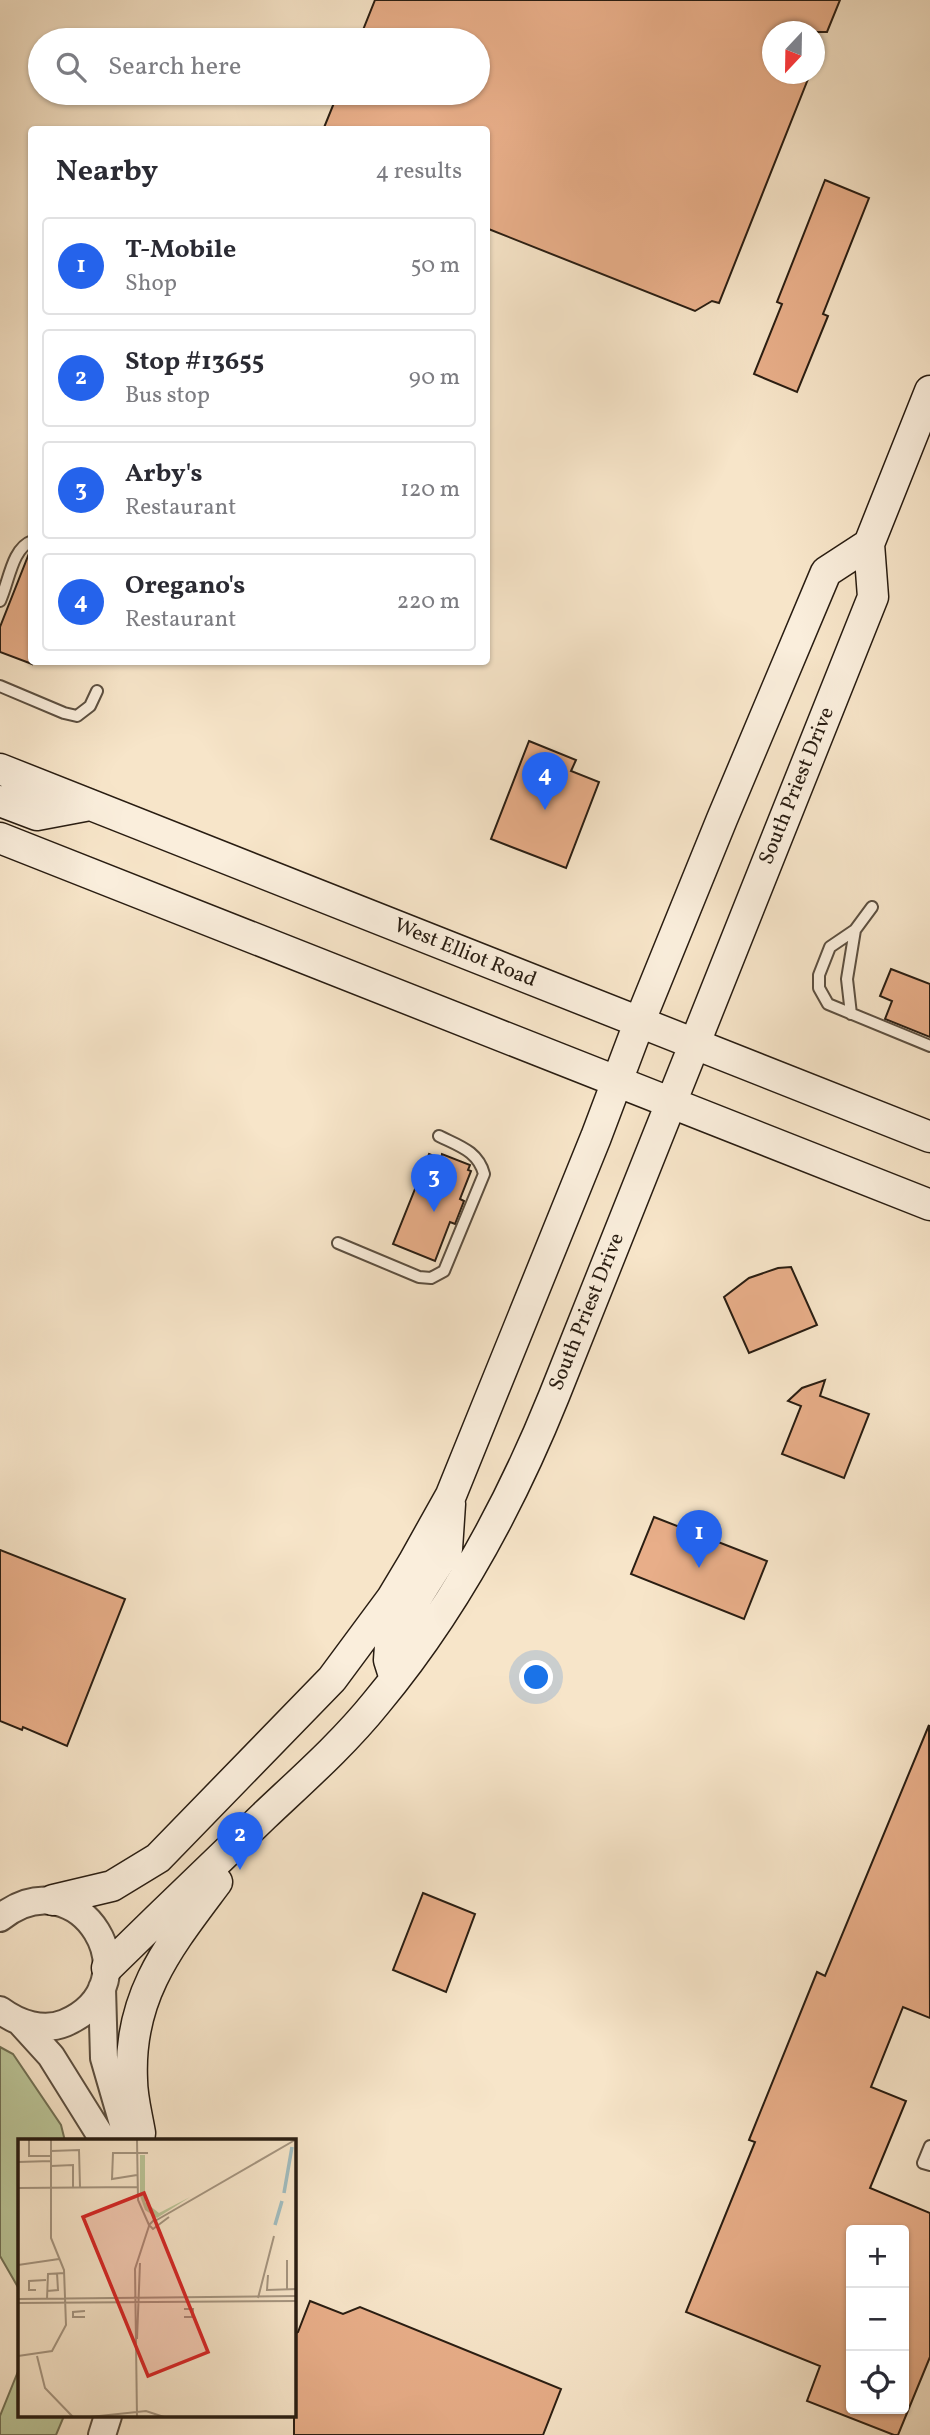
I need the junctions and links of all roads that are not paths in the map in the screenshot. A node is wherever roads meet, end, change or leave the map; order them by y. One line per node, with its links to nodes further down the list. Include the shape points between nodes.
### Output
1 (930, 391): 3 (main road, South Priest Drive)
2 (28, 543): 4 (lane, via 16,553)
3 (869, 544): 14 (main road, via 826,572); 15 (main road, South Priest Drive, via 873,597)
4 (0, 601)
5 (0, 686): 6 (lane, via 77,716 90,706)
6 (97, 691)
7 (0, 769): 9 (main road, West Elliot Road)
8 (0, 801): 9 (main road, via 37,816)
9 (90, 805): 14 (main road, West Elliot Road)
10 (0, 838): 17 (main road)
11 (872, 907): 12 (lane)
12 (855, 930): 13 (lane, via 847,979); 13 (lane, via 830,947 818,975 828,1004)
13 (851, 1014): 16 (lane)
14 (639, 1023): 15 (main road, West Elliot Road); 17 (main road)
15 (693, 1044): 18 (main road, South Priest Drive); 20 (main road, West Elliot Road)
16 (930, 1046)
17 (618, 1082): 18 (main road); 23 (main road)
18 (670, 1103): 21 (main road); 24 (main road, South Priest Drive, via 518,1478 470,1565)
19 (439, 1136): 22 (lane, via 474,1155 484,1174 444,1271 431,1278 419,1277)
20 (930, 1137)
21 (930, 1205)
22 (338, 1243)
23 (450, 1495): 24 (main road, via 447,1549 390,1646); 26 (main road, via 392,1598 332,1679 177,1840 158,1858 112,1886)
24 (395, 1679): 25 (main road, South Priest Drive)
25 (267, 1814): 28 (main road, South Priest Drive); 32 (main road, via 164,1953 145,1993 136,2026 132,2080)
26 (53, 1900): 27 (street, via 31,1901); 28 (street, via 79,1911 98,1931 106,1949)
27 (0, 1917)
28 (105, 1978): 29 (street, via 92,2005 59,2025 40,2027); 31 (street, via 104,2058)
29 (5, 2014): 30 (street, via 51,2056)
30 (103, 2139)
31 (125, 2139)
32 (139, 2139)
33 (930, 2146): 34 (lane, via 923,2162)
34 (930, 2165)
35 (107, 2418): 36 (street)
36 (102, 2435)

